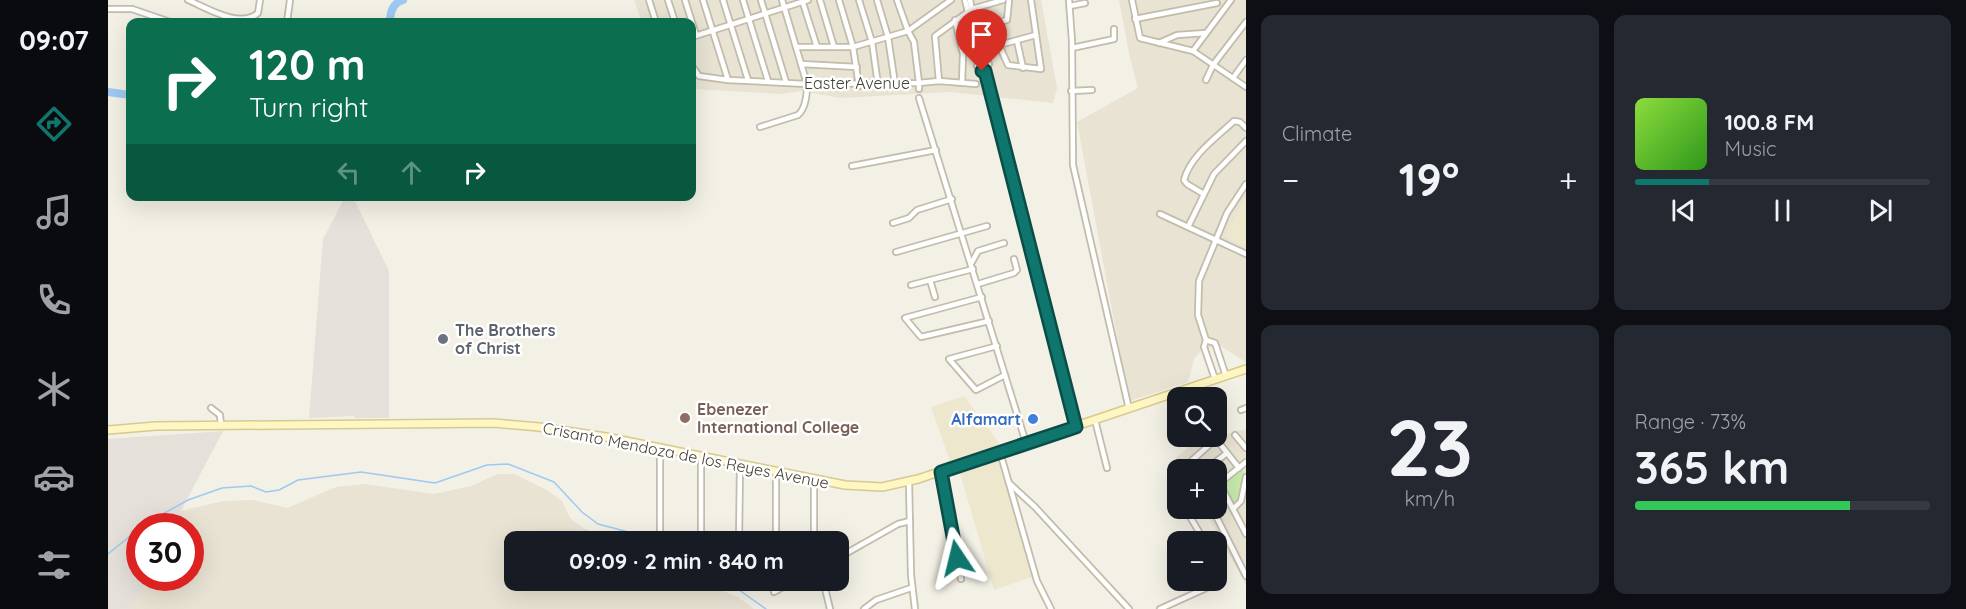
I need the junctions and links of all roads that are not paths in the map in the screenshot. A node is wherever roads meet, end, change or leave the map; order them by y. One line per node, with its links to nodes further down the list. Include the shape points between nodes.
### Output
1 (188, 0): 37 (street)
2 (260, 0): 38 (street, via 258,13)
3 (290, 0): 39 (street)
4 (649, 0): 40 (street)
5 (668, 0): 41 (street)
6 (685, 0): 42 (street)
7 (703, 0): 51 (street)
8 (723, 0): 47 (street)
9 (743, 0): 43 (street)
10 (760, 0): 35 (street)
11 (782, 0): 31 (street)
12 (820, 0): 63 (street)
13 (839, 0): 64 (street)
14 (859, 0): 58 (street)
15 (877, 0): 56 (street)
16 (906, 0): 26 (street)
17 (965, 0): 33 (street)
18 (970, 0): 33 (street)
19 (1004, 0): 33 (street)
20 (1009, 0): 48 (street, via 1007,20)
21 (1031, 0): 55 (street)
22 (1069, 0): 30 (street)
23 (1132, 0): 44 (street)
24 (1231, 0): 34 (street)
25 (804, 1): 31 (street); 62 (street)
26 (897, 1): 52 (street, Easter Avenue)
27 (949, 1): 52 (street)
28 (1216, 2): 34 (street); 44 (street)
29 (1085, 3): 30 (street)
30 (1070, 6): 65 (street)
31 (784, 8): 35 (street); 61 (street)
32 (108, 9): 36 (street, via 132,9)
33 (970, 10): 45 (street); 49 (street)
34 (1223, 11): 53 (street)
35 (765, 14): 43 (street); 79 (street)
36 (158, 18)
37 (233, 18)
38 (249, 18)
39 (287, 18)
40 (655, 18)
41 (674, 18)
42 (690, 18)
43 (749, 19): 47 (street); 77 (street)
44 (1135, 19): 59 (street, via 1140,38)
45 (955, 20): 78 (street, via 934,38); 81 (street, via 963,54)
46 (1246, 22): 69 (street)
47 (731, 24): 51 (street); 75 (street)
48 (990, 25): 49 (street); 60 (street)
49 (974, 29): 128 (street, via 980,56 978,68 985,71)
50 (1114, 29): 65 (street, via 1114,39)
51 (712, 30): 54 (street); 74 (street)
52 (908, 31): 56 (street); 80 (street, Easter Avenue, via 915,42)
53 (1206, 33): 59 (street, via 1178,35); 66 (street)
54 (696, 35)
55 (1036, 35): 57 (street); 71 (street, via 1042,67)
56 (888, 37): 58 (street); 83 (street)
57 (1017, 41): 60 (street); 71 (street)
58 (872, 42): 64 (street); 85 (street)
59 (1159, 43): 66 (street)
60 (999, 45): 71 (street, via 1008,65)
61 (796, 47): 62 (street); 68 (street)
62 (817, 47): 63 (street)
63 (834, 47): 64 (street)
64 (854, 47): 70 (street)
65 (1072, 48): 90 (street)
66 (1193, 51): 69 (street)
67 (1246, 60): 73 (street)
68 (801, 64): 70 (street); 82 (street)
69 (1213, 65): 73 (street); 76 (street)
70 (857, 67): 86 (street)
71 (1023, 68)
72 (696, 72): 74 (street, Easter Avenue, via 699,76)
73 (1233, 78): 87 (street)
74 (728, 80): 75 (street, Easter Avenue)
75 (747, 80): 77 (street, Easter Avenue)
76 (1206, 80)
77 (768, 81): 79 (street, Easter Avenue)
78 (939, 81): 80 (street); 81 (street)
79 (786, 82): 82 (street, Easter Avenue)
80 (919, 83): 83 (street, Easter Avenue); 88 (street)
81 (962, 83): 84 (street)
82 (807, 84): 86 (street, Easter Avenue); 92 (street, via 798,115)
83 (895, 84): 85 (street, Easter Avenue)
84 (976, 84)
85 (878, 85): 86 (street, Easter Avenue)
86 (859, 86)
87 (1246, 87)
88 (919, 89)
89 (1092, 90): 90 (street)
90 (1071, 91): 125 (street, via 1073,165)
91 (919, 98): 95 (street)
92 (760, 127)
93 (1246, 128): 98 (street, via 1234,121 1207,145 1187,172 1184,180)
94 (1246, 141): 98 (street, via 1222,164)
95 (936, 150): 96 (street); 99 (street)
96 (852, 166)
97 (1246, 184): 105 (street)
98 (1202, 194): 103 (street)
99 (951, 199): 101 (street); 104 (street)
100 (1160, 214): 103 (street)
101 (893, 223)
102 (987, 226): 104 (street)
103 (1188, 227): 105 (street)
104 (962, 232): 107 (street); 110 (street)
105 (1215, 241): 108 (street); 118 (street, via 1197,295)
106 (1004, 243): 110 (street, via 978,251)
107 (896, 252)
108 (1246, 254)
109 (1014, 259): 113 (street, via 1014,273)
110 (971, 262): 111 (street)
111 (973, 268): 112 (street); 113 (street)
112 (930, 280): 114 (street); 115 (street)
113 (978, 284): 116 (street)
114 (910, 285)
115 (935, 297)
116 (982, 297): 117 (street); 117 (street, via 905,318 921,337)
117 (989, 321): 119 (street)
118 (1206, 340): 122 (street, via 1215,343); 123 (street, via 1204,347)
119 (997, 346): 121 (street); 121 (street, via 949,359 976,390)
120 (1246, 369): 122 (main road, Crisanto Mendoza de los Reyes Avenue)
121 (1005, 375): 131 (street)
122 (1226, 376): 123 (main road, Crisanto Mendoza de los Reyes Avenue)
123 (1215, 379): 125 (main road, Crisanto Mendoza de los Reyes Avenue)
124 (211, 408): 127 (street, via 220,415)
125 (1128, 409): 126 (main road, Crisanto Mendoza de los Reyes Avenue)
126 (1095, 420): 128 (main road, Crisanto Mendoza de los Reyes Avenue); 141 (street)
127 (221, 426): 129 (main road, Crisanto Mendoza de los Reyes Avenue); 132 (main road, Crisanto Mendoza de los Reyes Avenue, via 494,423 571,431)
128 (1076, 427): 131 (main road, Crisanto Mendoza de los Reyes Avenue)
129 (108, 430)
130 (1235, 435): 133 (street)
131 (1026, 443): 134 (main road, Crisanto Mendoza de los Reyes Avenue)
132 (660, 447): 136 (main road, Crisanto Mendoza de los Reyes Avenue); 153 (street)
133 (1246, 448)
134 (1000, 452): 143 (main road, Crisanto Mendoza de los Reyes Avenue); 148 (street)
135 (1227, 453): 137 (street, via 1216,439); 138 (street); 140 (street)
136 (700, 455): 139 (main road, Crisanto Mendoza de los Reyes Avenue); 154 (street)
137 (1194, 459)
138 (1219, 459)
139 (740, 464): 142 (main road, Crisanto Mendoza de los Reyes Avenue); 155 (street)
140 (1244, 466): 145 (street)
141 (1107, 468)
142 (776, 472): 146 (main road, Crisanto Mendoza de los Reyes Avenue); 156 (street)
143 (941, 472): 147 (main road, Crisanto Mendoza de los Reyes Avenue); 161 (street)
144 (1246, 477): 150 (street, via 1241,501)
145 (1227, 478)
146 (814, 479): 147 (main road, Crisanto Mendoza de los Reyes Avenue, via 869,487); 157 (street)
147 (909, 482): 152 (street)
148 (1009, 483): 168 (street, via 1037,581); 169 (street)
149 (1227, 499): 150 (street)
150 (1233, 509): 158 (street)
151 (1218, 519): 160 (street)
152 (910, 521): 159 (street); 162 (street)
153 (660, 531)
154 (701, 531)
155 (739, 531)
156 (776, 531)
157 (814, 531)
158 (1246, 534)
159 (849, 552)
160 (1246, 576)
161 (961, 579)
162 (911, 588): 166 (street, via 876,600); 167 (street)
163 (825, 591): 165 (street)
164 (1200, 591): 170 (street)
165 (830, 609)
166 (864, 609)
167 (915, 609)
168 (1051, 609)
169 (1129, 609)
170 (1160, 609)

